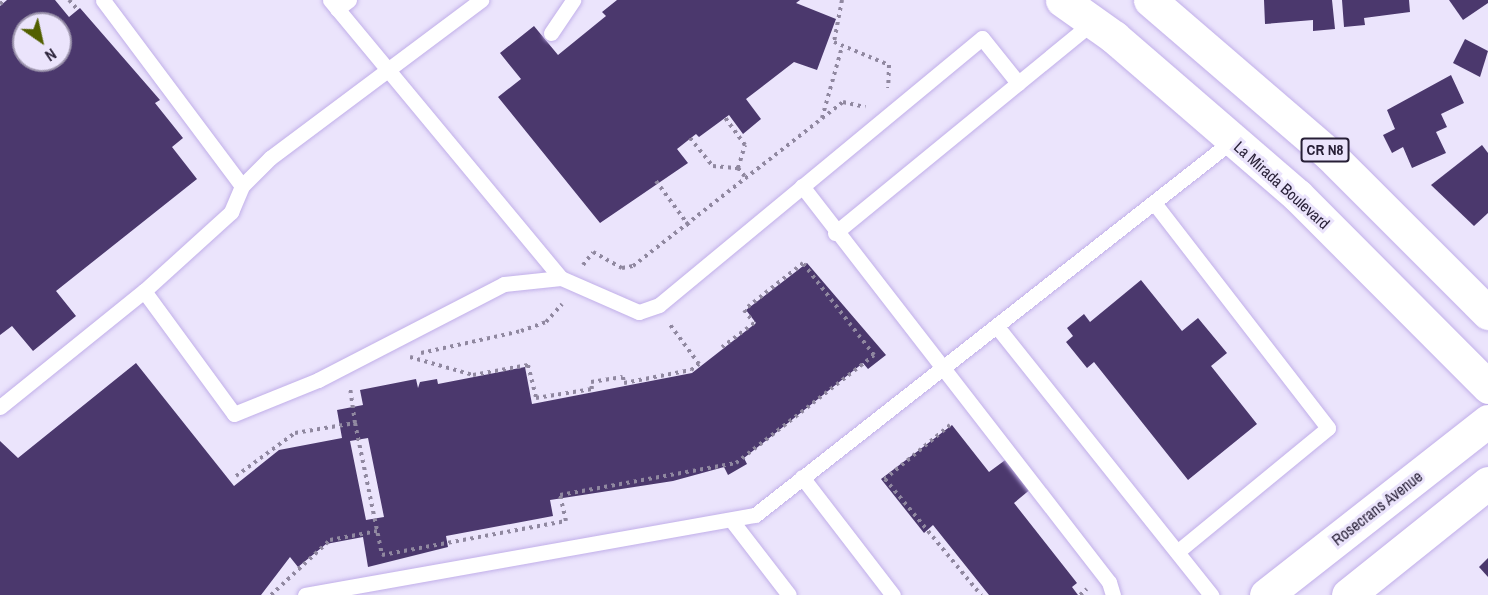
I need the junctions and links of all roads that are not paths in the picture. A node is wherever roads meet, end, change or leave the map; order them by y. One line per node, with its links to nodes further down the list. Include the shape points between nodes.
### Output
1 (104, 0): 12 (lane)
2 (481, 0): 9 (lane)
3 (573, 0): 8 (lane)
4 (1062, 0): 7 (main road, La Mirada Boulevard)
5 (1150, 0): 18 (main road, CR N8, via 1329,154)
6 (339, 3): 9 (lane)
7 (1093, 22): 10 (lane); 11 (main road, La Mirada Boulevard)
8 (551, 33)
9 (386, 71): 12 (lane, via 270,158); 16 (lane)
10 (1018, 83): 13 (lane, via 982,38); 15 (lane)
11 (1233, 140): 14 (lane); 21 (main road, La Mirada Boulevard, via 1297,195)
12 (242, 186): 17 (lane, via 231,212)
13 (802, 186): 15 (lane); 16 (lane, via 659,305 639,312)
14 (1155, 204): 19 (lane); 27 (lane, via 1328,428)
15 (835, 232): 20 (lane)
16 (561, 278): 17 (lane, via 504,284 318,380 234,414)
17 (144, 291): 22 (lane)
18 (1488, 313)
19 (998, 328): 20 (lane); 27 (lane)
20 (941, 372): 24 (lane); 31 (lane, via 1110,582)
21 (1488, 387)
22 (1, 403)
23 (1488, 421): 33 (main road, Rosecrans Avenue)
24 (802, 477): 26 (lane, via 755,515); 28 (lane)
25 (1488, 483): 34 (main road)
26 (732, 521): 29 (lane); 30 (lane)
27 (1177, 552): 32 (lane)
28 (886, 593)
29 (306, 594)
30 (789, 595)
31 (1113, 595)
32 (1211, 595)
33 (1266, 595)
34 (1348, 595)

